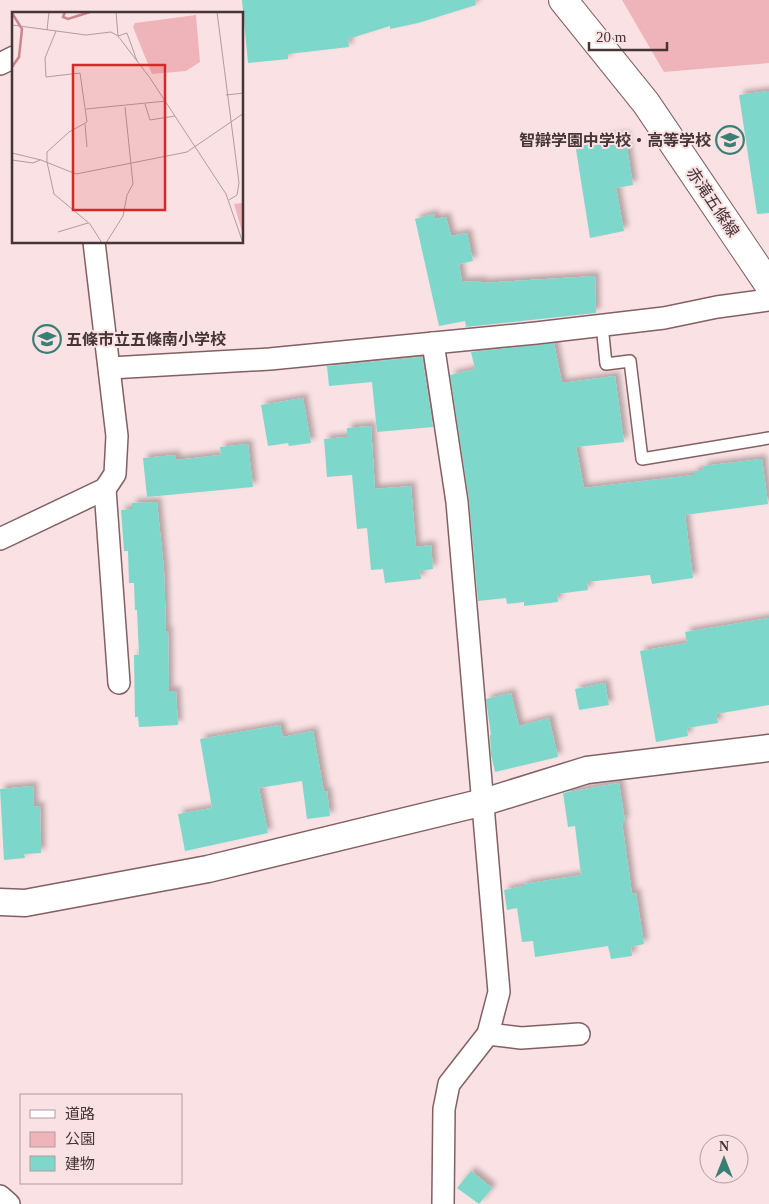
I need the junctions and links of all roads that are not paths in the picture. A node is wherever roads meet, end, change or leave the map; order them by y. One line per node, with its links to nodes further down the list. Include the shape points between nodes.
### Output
1 (563, 0): 5 (main road, 赤滝五條線, via 646,103)
2 (12, 59): 3 (street)
3 (0, 64)
4 (94, 244): 9 (street)
5 (769, 285)
6 (769, 300): 7 (street)
7 (602, 325): 8 (street); 10 (lane, via 606,364 630,361 642,459)
8 (433, 344): 9 (street, via 270,359); 15 (street, via 457,502)
9 (110, 368): 11 (street, via 117,436 115,474)
10 (769, 438)
11 (105, 489): 12 (street); 13 (street)
12 (0, 539)
13 (119, 683)
14 (769, 748): 15 (street, via 587,770)
15 (484, 802): 16 (street, via 208,869 26,904); 17 (street, via 499,992)
16 (0, 902)
17 (488, 1034): 18 (street, via 521,1038); 21 (street, via 449,1084 444,1108)
18 (579, 1034)
19 (0, 1196): 20 (street)
20 (8, 1204)
21 (443, 1204)

